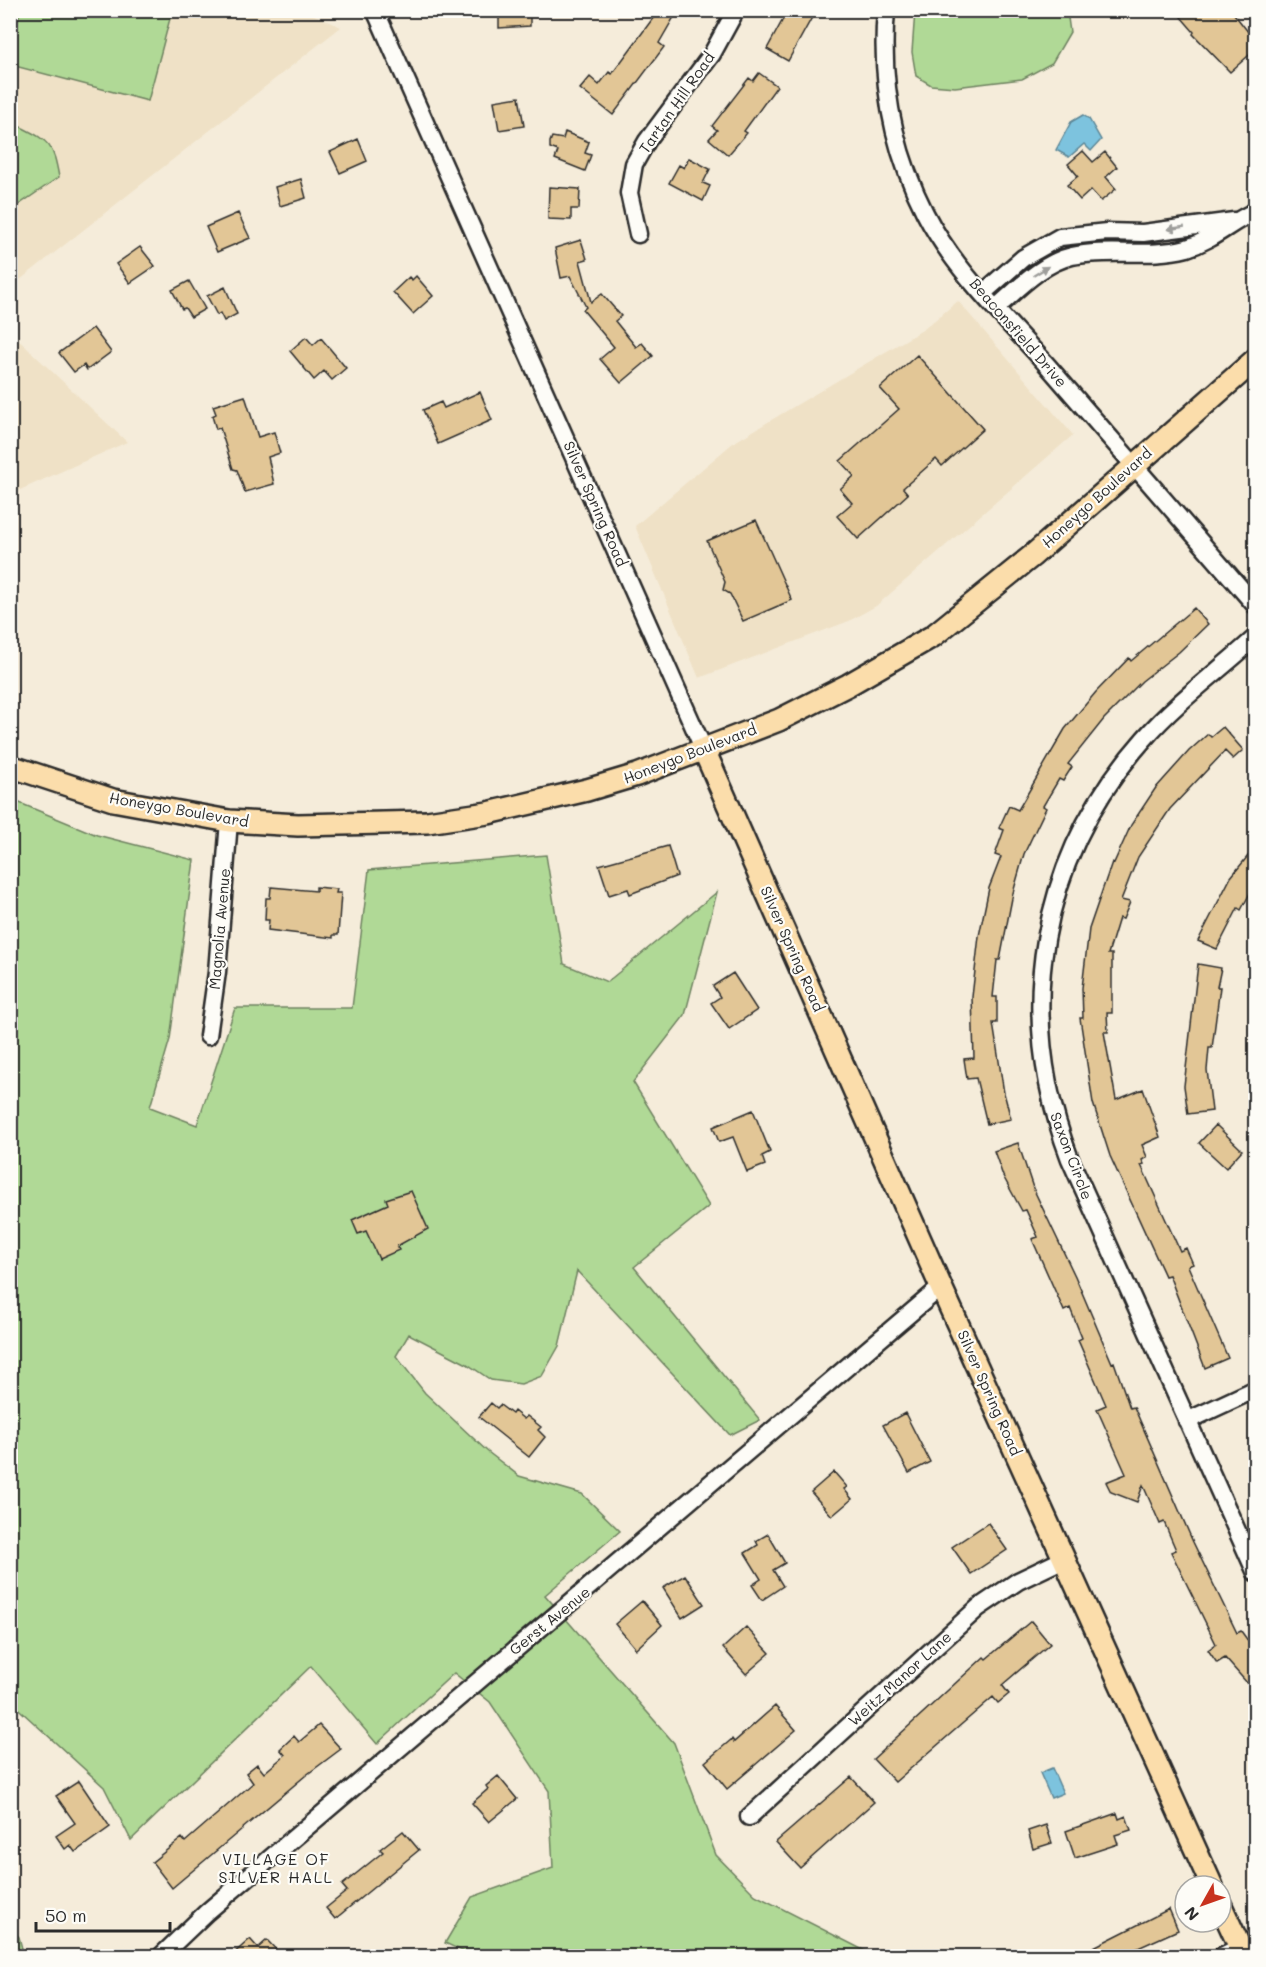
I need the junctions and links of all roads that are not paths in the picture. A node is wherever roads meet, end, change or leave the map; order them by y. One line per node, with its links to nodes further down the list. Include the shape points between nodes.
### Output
1 (375, 10): 13 (street, Silver Spring Road)
2 (736, 10): 6 (street, Tartan Hill Road, via 712,54 634,164 629,193)
3 (886, 10): 7 (street, Beaconsfield Drive, via 889,104 903,159 931,224)
4 (1256, 211): 5 (street)
5 (1234, 221): 7 (street, one-way to 7, via 1143,233 1060,237 1023,258); 8 (street, one-way to 5, via 1031,277 1071,256 1186,248 1213,238)
6 (638, 234)
7 (983, 293): 8 (street, Beaconsfield Drive)
8 (996, 308): 10 (street, Beaconsfield Drive)
9 (1254, 362): 10 (main road, Honeygo Boulevard)
10 (1134, 465): 11 (street, Beaconsfield Drive); 13 (main road, Honeygo Boulevard, via 1032,556 933,636 779,720)
11 (1256, 606)
12 (1256, 637): 19 (street, Saxon Circle, via 1145,738 1098,799 1056,894 1040,983 1042,1055 1058,1128)
13 (704, 750): 15 (main road, Honeygo Boulevard, via 587,790 488,813 427,822 298,825); 17 (main road, Silver Spring Road)
14 (10, 766): 15 (main road, Honeygo Boulevard, via 113,800)
15 (229, 821): 16 (street, Magnolia Avenue)
16 (208, 1036)
17 (941, 1287): 20 (main road, Silver Spring Road); 26 (street, Gerst Avenue, via 207,1912)
18 (1256, 1389): 19 (street)
19 (1187, 1422): 21 (street, Saxon Circle)
20 (1064, 1559): 22 (street, Weitz Manor Lane, via 1018,1581 978,1608); 23 (main road, Silver Spring Road)
21 (1256, 1573)
22 (749, 1817)
23 (1207, 1874)
24 (1229, 1934): 25 (main road)
25 (1235, 1953)
26 (161, 1956)

